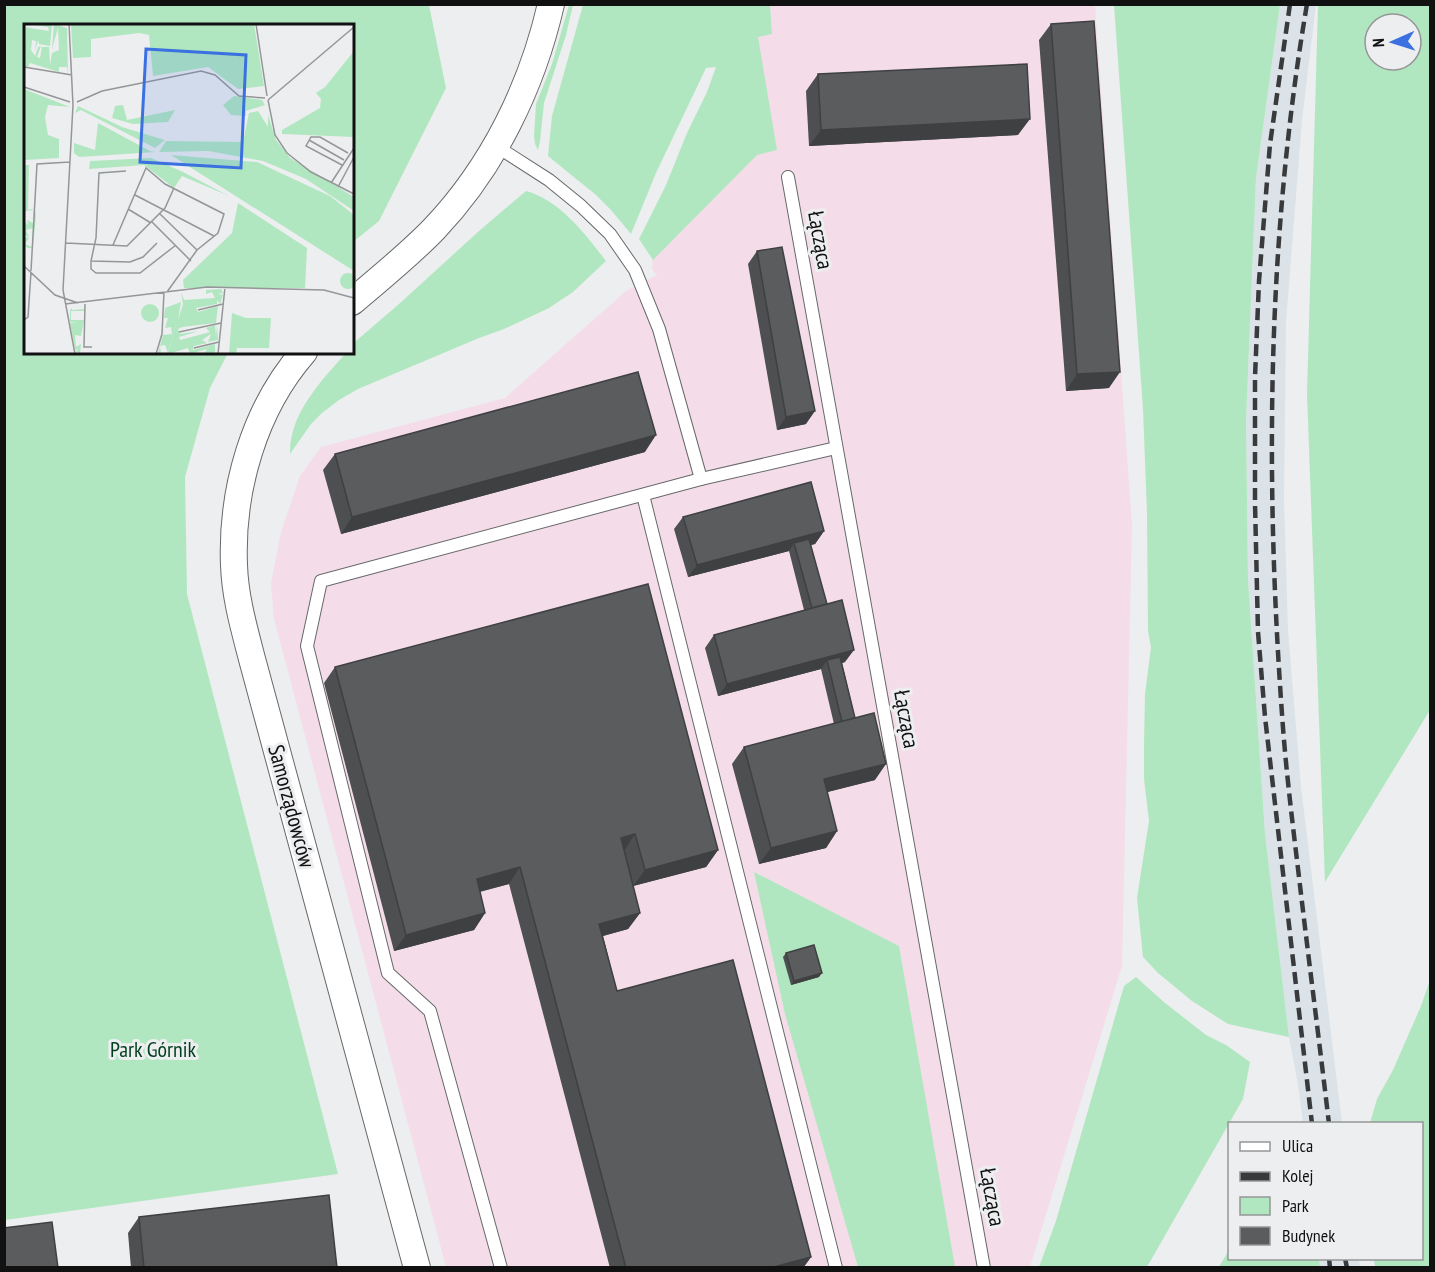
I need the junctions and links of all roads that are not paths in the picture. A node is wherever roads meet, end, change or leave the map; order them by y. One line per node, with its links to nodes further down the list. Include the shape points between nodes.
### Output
1 (550, 4): 2 (street, via 531,71)
2 (496, 146): 4 (street, via 435,227); 7 (lane, via 581,206 610,234 635,270 659,329)
3 (788, 177): 6 (lane, Łącząca)
4 (354, 300)
5 (302, 354): 9 (street, Samorządowców, via 268,407 245,468 235,528 236,587 252,659)
6 (836, 448): 7 (lane); 12 (lane, Łącząca)
7 (701, 479): 8 (lane)
8 (643, 495): 10 (lane, via 321,581 307,646 388,974 430,1011); 11 (lane)
9 (417, 1268)
10 (501, 1268)
11 (836, 1268)
12 (984, 1268)

